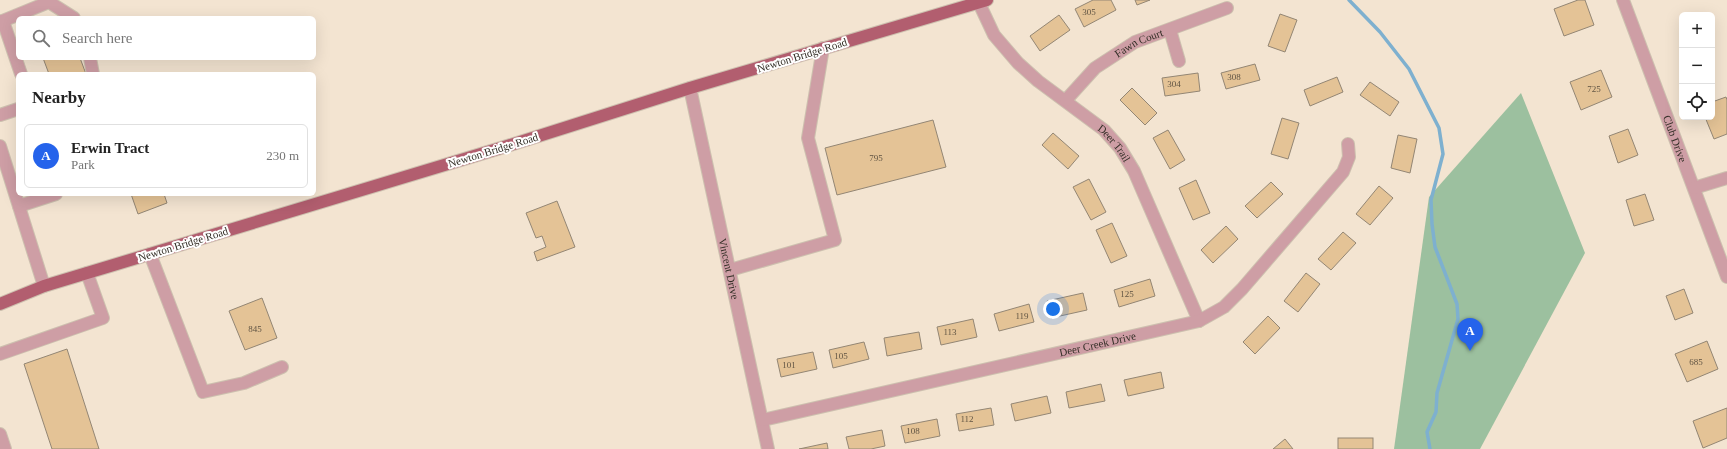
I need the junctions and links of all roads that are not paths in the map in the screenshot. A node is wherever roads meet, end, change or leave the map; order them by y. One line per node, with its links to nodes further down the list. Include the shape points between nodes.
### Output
1 (1623, 0): 19 (street, Club Drive)
2 (983, 1): 7 (main road, Newton Bridge Road); 13 (street, Deer Trail, via 994,35 1018,63 1038,81)
3 (1227, 8): 6 (street, Fawn Court)
4 (71, 16): 5 (street, via 49,2)
5 (2, 21): 10 (street)
6 (1170, 30): 9 (street); 13 (street, Fawn Court, via 1135,42 1095,68)
7 (823, 48): 12 (main road, Newton Bridge Road); 23 (street, via 808,138 835,240)
8 (90, 60): 11 (street)
9 (1179, 61)
10 (20, 72)
11 (93, 72)
12 (690, 88): 22 (main road, Newton Bridge Road); 23 (street, Vincent Drive)
13 (1066, 100): 28 (street, Deer Trail, via 1104,130 1120,148 1134,171)
14 (16, 110): 15 (street)
15 (0, 115)
16 (1348, 144): 28 (street, Deer Creek Drive, via 1349,157 1343,172 1242,289 1224,307)
17 (0, 146): 21 (street)
18 (1727, 178): 19 (street)
19 (1694, 188): 25 (street, Club Drive)
20 (50, 196): 21 (street)
21 (19, 206): 26 (street)
22 (150, 254): 24 (main road, Newton Bridge Road); 30 (street, via 203,392 244,384)
23 (730, 270): 31 (street, Vincent Drive)
24 (87, 273): 26 (main road, Newton Bridge Road); 29 (street, via 102,318)
25 (1727, 277)
26 (44, 286): 27 (main road, Newton Bridge Road)
27 (0, 304)
28 (1199, 321): 31 (street, Deer Creek Drive)
29 (0, 354)
30 (282, 367)
31 (763, 420): 34 (street, Vincent Drive)
32 (0, 434): 33 (street)
33 (5, 449)
34 (768, 449)

